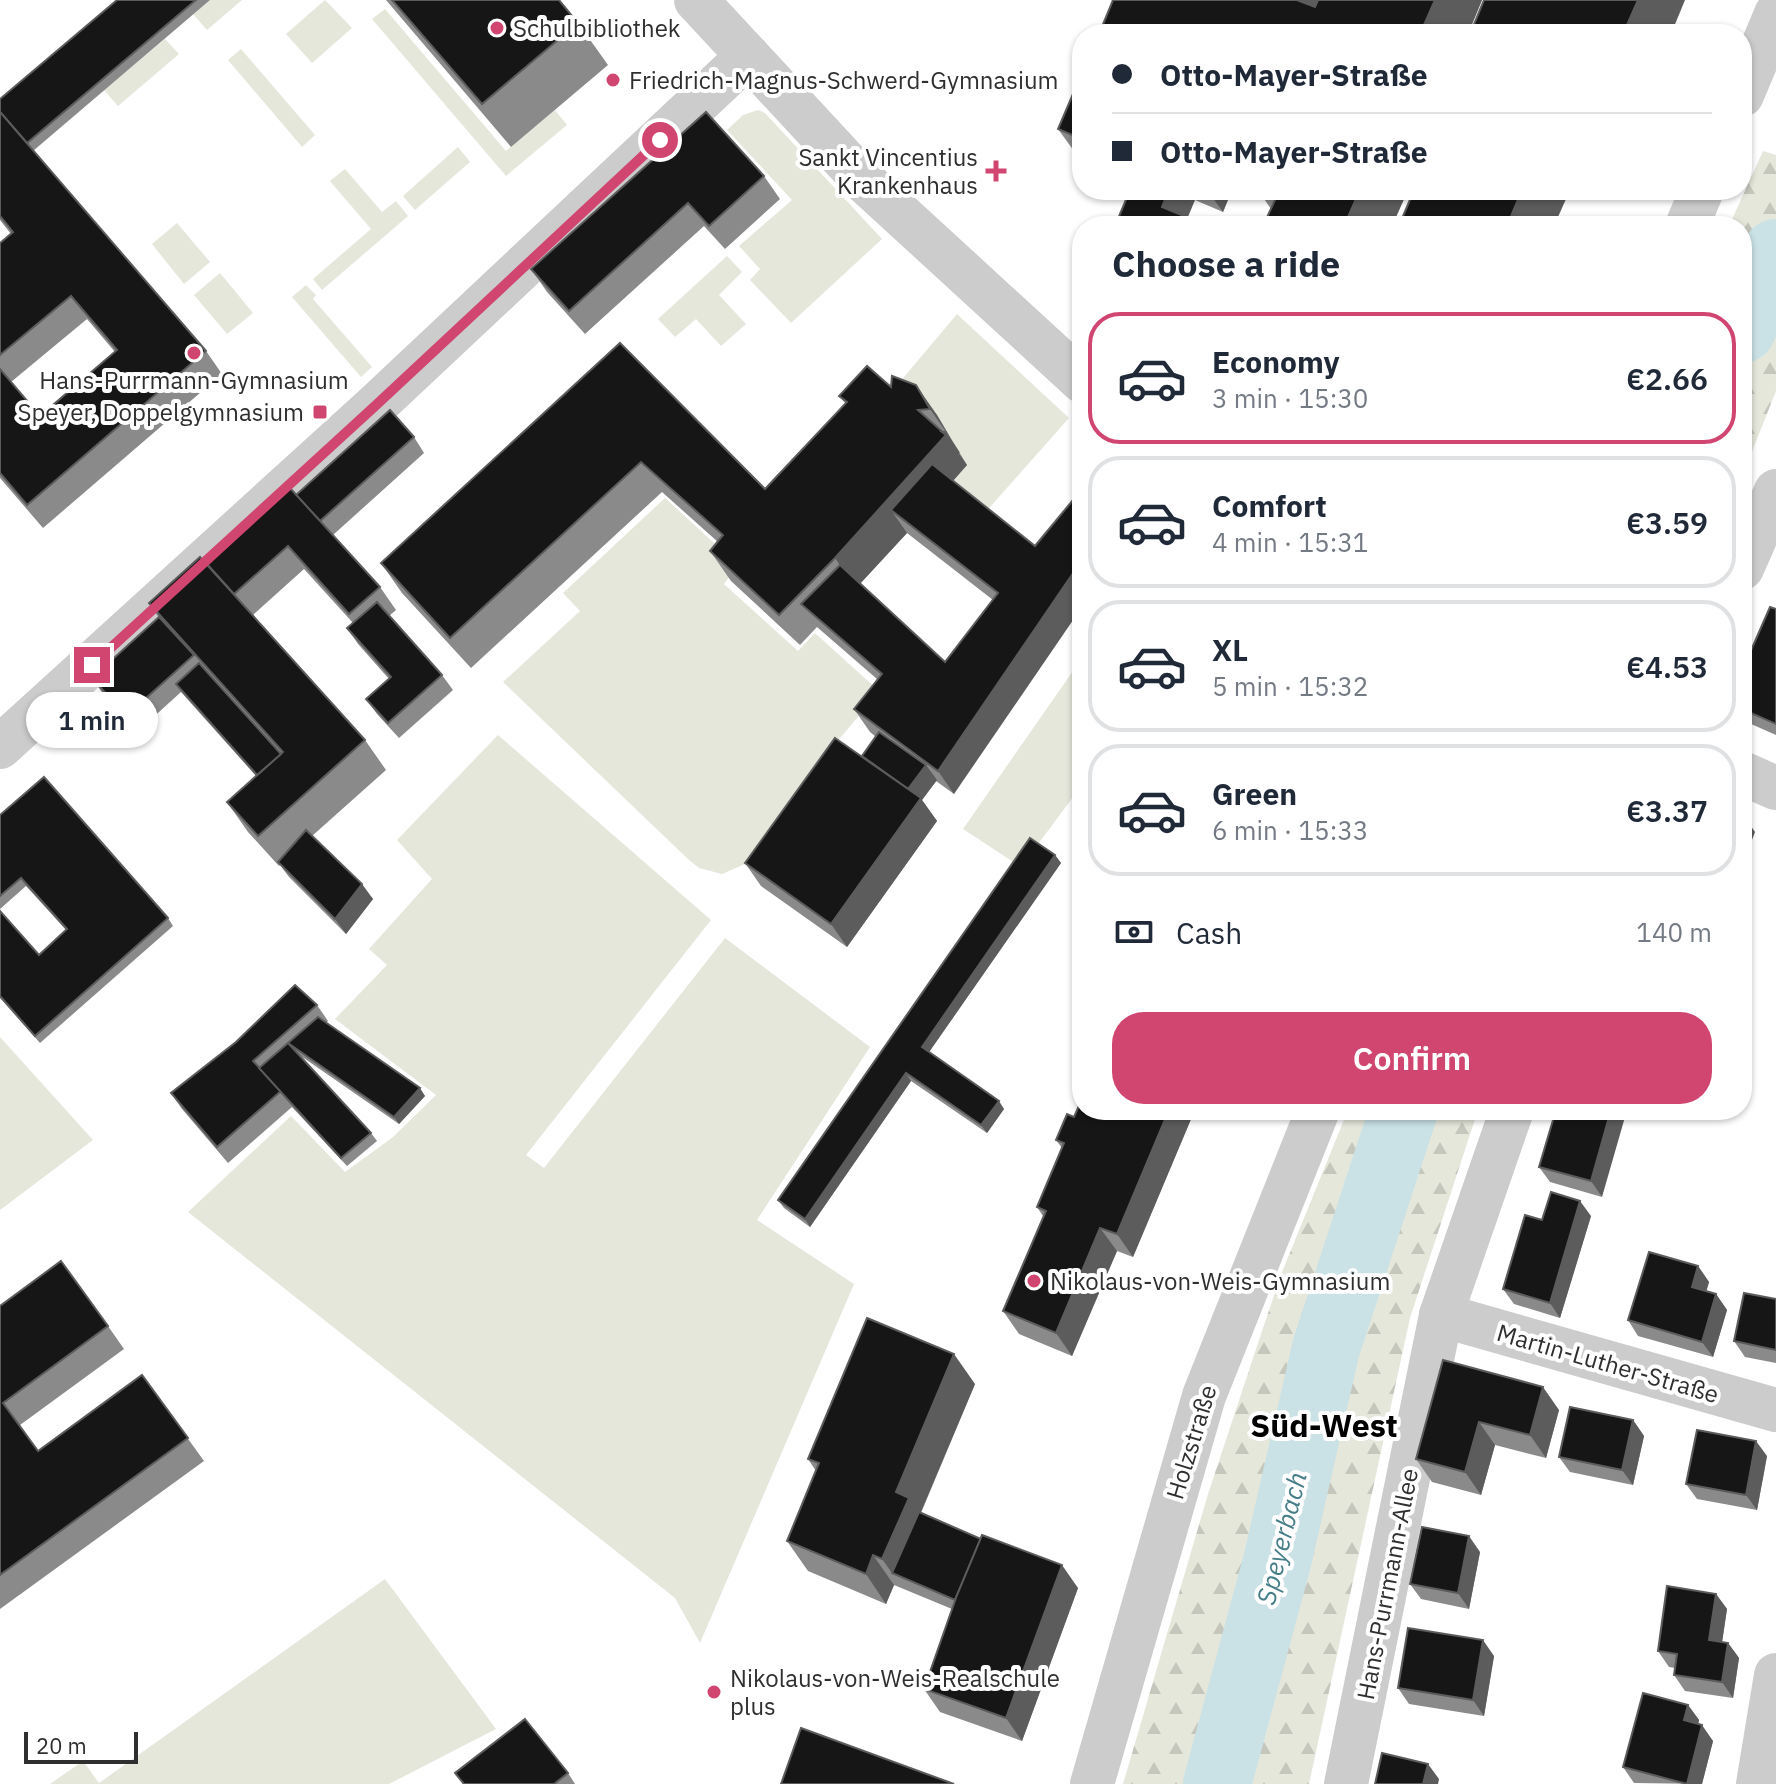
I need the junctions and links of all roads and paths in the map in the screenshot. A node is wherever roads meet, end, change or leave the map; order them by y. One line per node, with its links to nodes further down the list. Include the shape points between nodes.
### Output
1 (696, 0): 3 (street)
2 (1776, 14): 4 (street)
3 (748, 56): 5 (street, via 863,180); 8 (street, via 374,407)
4 (1752, 71)
5 (1072, 372)
6 (1776, 491): 7 (street)
7 (1752, 545)
8 (0, 747)
9 (1752, 777): 10 (street)
10 (1776, 788)
11 (1314, 1120): 16 (street, Holzstraße, via 1204,1396)
12 (1509, 1120): 13 (street, Hans-Purrmann-Allee)
13 (1441, 1315): 14 (street, Martin-Luther-Straße); 17 (street, Hans-Purrmann-Allee)
14 (1776, 1410)
15 (1776, 1675): 18 (street)
16 (1092, 1784)
17 (1346, 1784)
18 (1758, 1784)

